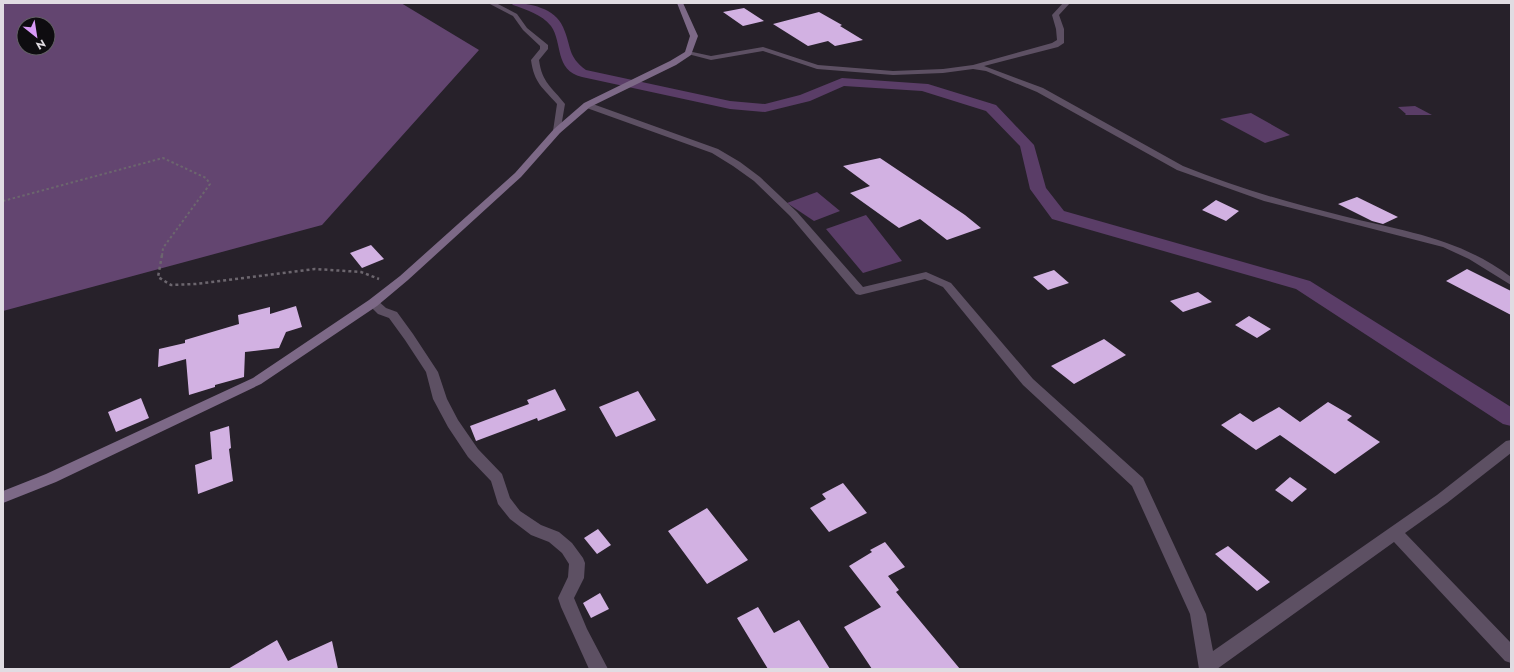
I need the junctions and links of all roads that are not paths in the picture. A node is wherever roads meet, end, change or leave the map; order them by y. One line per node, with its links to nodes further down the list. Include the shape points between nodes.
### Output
1 (491, 3): 7 (street, via 515,15 525,29 544,45 544,50 535,60 536,74 540,82 561,104)
2 (680, 3): 4 (street, via 694,36)
3 (1067, 3): 5 (street, via 1054,15 1060,29 1061,41)
4 (688, 53): 5 (street, via 711,58 763,49 816,67 893,72 943,71); 6 (street, via 673,63)
5 (973, 67): 8 (street, via 988,70 1040,90 1180,168 1221,185 1356,223 1434,241 1474,258)
6 (587, 105): 7 (street); 14 (street, via 715,151 733,160 759,180 800,221 860,291 926,275 947,285 1028,382 1138,482 1198,614)
7 (557, 132): 9 (street, via 518,175)
8 (1511, 281)
9 (373, 303): 11 (street, via 257,381 51,478); 15 (street, via 393,316 413,343 432,372 440,399 452,423 473,453 497,478 503,500 515,515 536,530 554,537 567,548 577,563 576,578 566,598 580,634)
10 (1511, 445): 12 (street, via 1442,500)
11 (3, 497)
12 (1395, 533): 13 (street); 14 (street)
13 (1511, 655)
14 (1208, 667)
15 (599, 669)

